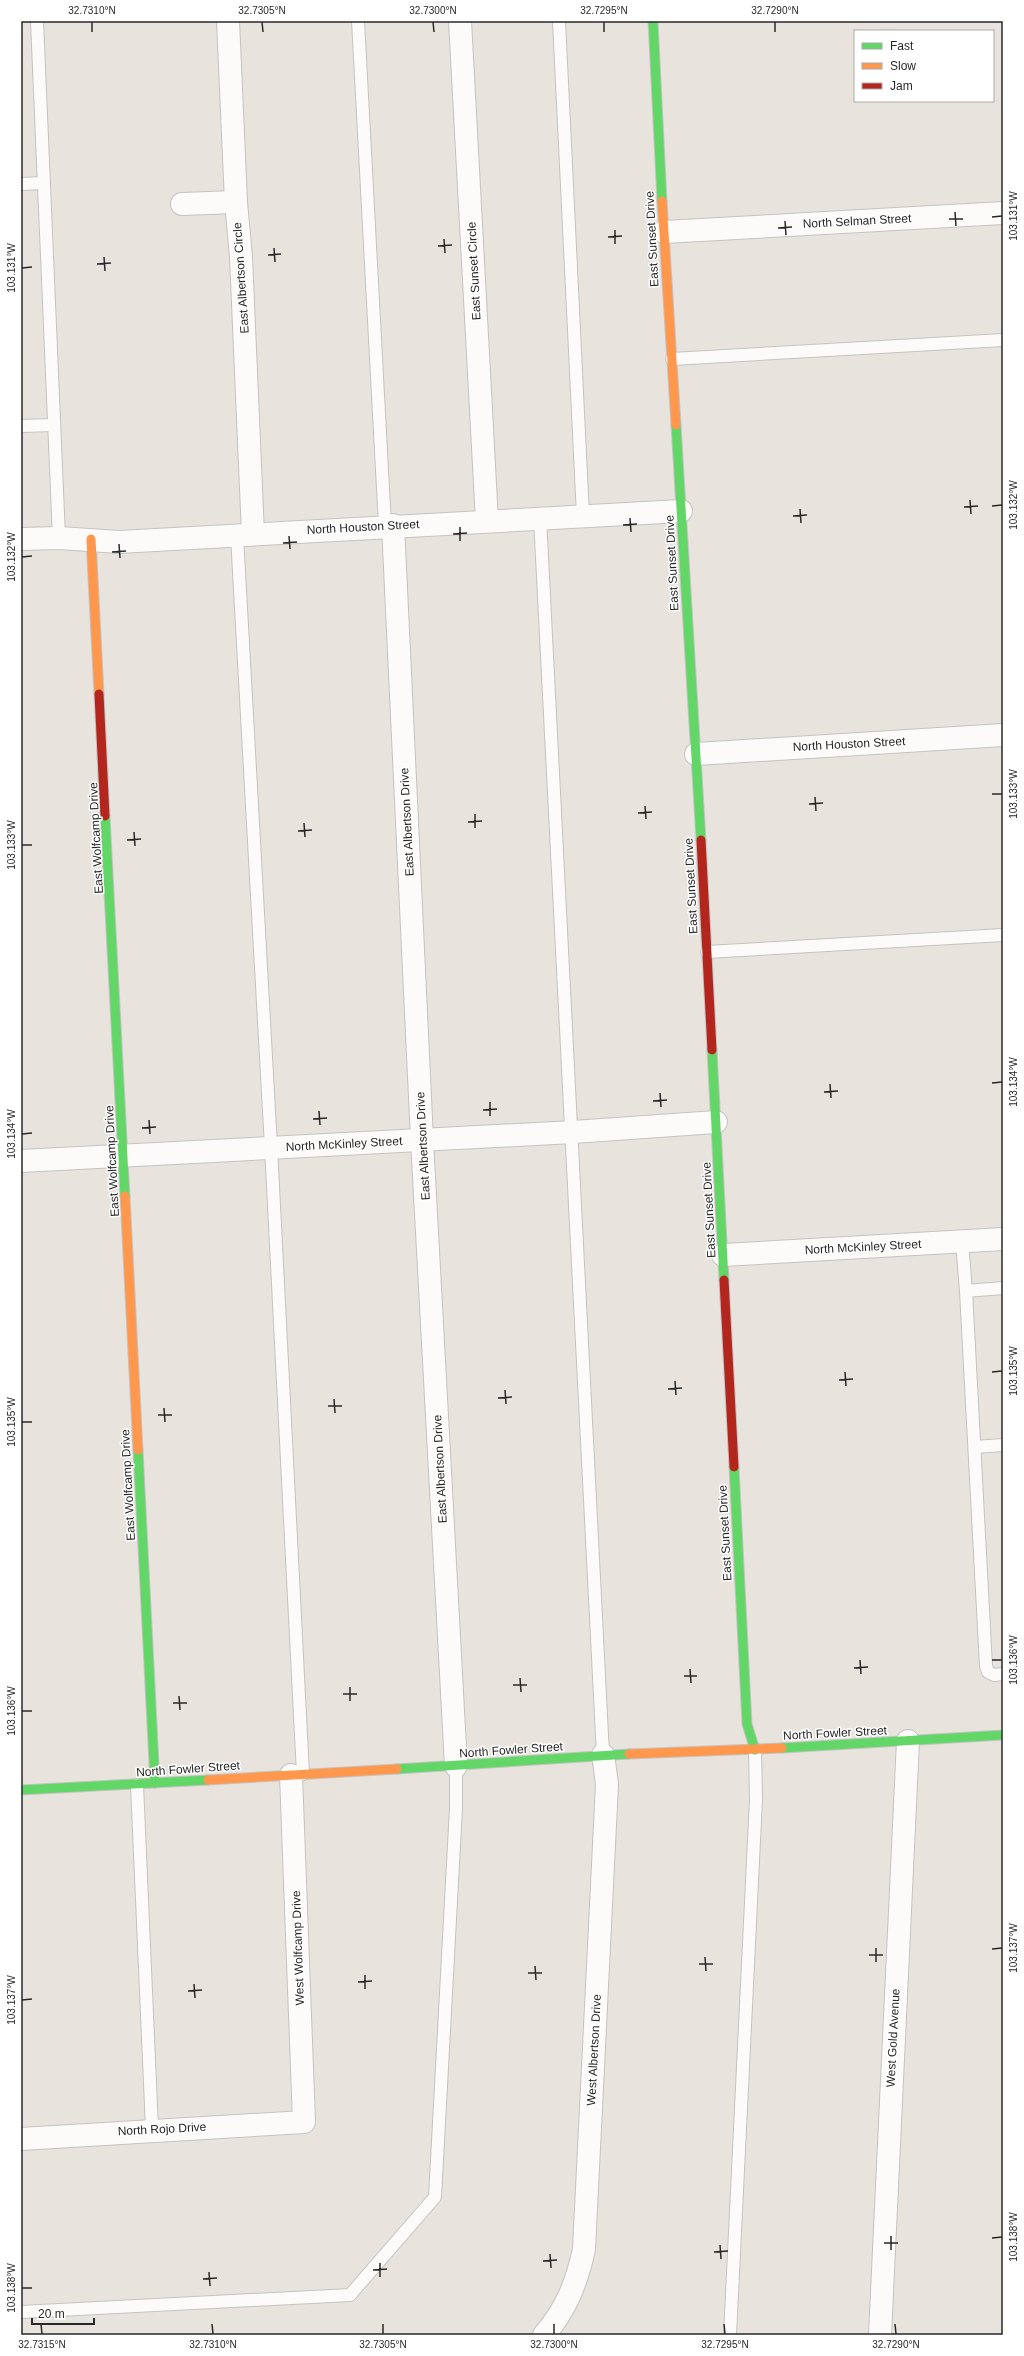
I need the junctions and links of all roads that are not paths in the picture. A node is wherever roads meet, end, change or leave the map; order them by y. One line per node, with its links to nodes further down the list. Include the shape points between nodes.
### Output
1 (37, 21): 7 (lane)
2 (228, 21): 9 (street, East Albertson Circle)
3 (358, 21): 21 (lane)
4 (460, 21): 20 (street, East Sunset Circle)
5 (559, 21): 18 (lane)
6 (654, 21): 12 (street, East Sunset Drive)
7 (44, 183): 8 (lane); 15 (lane)
8 (21, 184)
9 (236, 202): 10 (street); 22 (street, East Albertson Circle, via 241,257)
10 (182, 204)
11 (1003, 213): 12 (street, North Selman Street)
12 (664, 232): 14 (street, East Sunset Drive)
13 (1003, 340): 14 (lane)
14 (672, 359): 17 (street, East Sunset Drive)
15 (53, 425): 16 (lane); 23 (lane)
16 (21, 426)
17 (681, 511): 18 (street, North Houston Street); 27 (street, East Sunset Drive)
18 (583, 516): 19 (street, North Houston Street)
19 (540, 518): 20 (street, North Houston Street); 31 (lane)
20 (487, 521): 21 (street, North Houston Street)
21 (389, 526): 22 (street, North Houston Street); 32 (street, East Albertson Drive)
22 (245, 535): 25 (street, North Houston Street, via 120,542); 33 (lane)
23 (59, 538): 24 (street, North Houston Street); 25 (street, North Houston Street)
24 (21, 539)
25 (91, 539): 34 (street, East Wolfcamp Drive)
26 (1003, 735): 27 (street, North Houston Street)
27 (696, 754): 29 (street, East Sunset Drive)
28 (1003, 935): 29 (lane)
29 (706, 952): 30 (street, East Sunset Drive)
30 (716, 1122): 31 (street, North McKinley Street); 38 (street, East Sunset Drive)
31 (572, 1132): 32 (street, North McKinley Street); 47 (lane)
32 (422, 1140): 33 (street, North McKinley Street); 48 (street, East Albertson Drive)
33 (271, 1147): 34 (street, North McKinley Street); 49 (lane)
34 (124, 1156): 35 (street, North McKinley Street); 50 (street, East Wolfcamp Drive)
35 (21, 1160)
36 (1003, 1239): 37 (street, North McKinley Street)
37 (962, 1242): 38 (street, North McKinley Street); 40 (lane)
38 (723, 1255): 46 (street, East Sunset Drive, via 747,1724)
39 (1003, 1288): 40 (lane)
40 (966, 1291): 42 (lane)
41 (1003, 1445): 42 (lane)
42 (975, 1447): 43 (lane, via 986,1666 988,1672)
43 (1003, 1674)
44 (1003, 1736): 45 (street, North Fowler Street)
45 (908, 1741): 46 (street, North Fowler Street); 59 (street, West Gold Avenue)
46 (755, 1750): 47 (street, North Fowler Street); 58 (lane, via 756,1799)
47 (603, 1755): 48 (street, North Fowler Street); 57 (street, West Albertson Drive, via 607,1784 584,2249 578,2276 569,2298 557,2320)
48 (456, 1766): 49 (street, North Fowler Street); 56 (lane, via 456,1808 435,2197 350,2295)
49 (297, 1775): 50 (street, North Fowler Street); 53 (street, West Wolfcamp Drive)
50 (155, 1783): 51 (street, North Fowler Street)
51 (137, 1784): 52 (street, North Fowler Street); 54 (lane)
52 (21, 1790)
53 (304, 2122): 54 (street, North Rojo Drive)
54 (152, 2129): 55 (street, North Rojo Drive)
55 (21, 2139)
56 (21, 2312)
57 (544, 2335)
58 (730, 2335)
59 (880, 2335)

